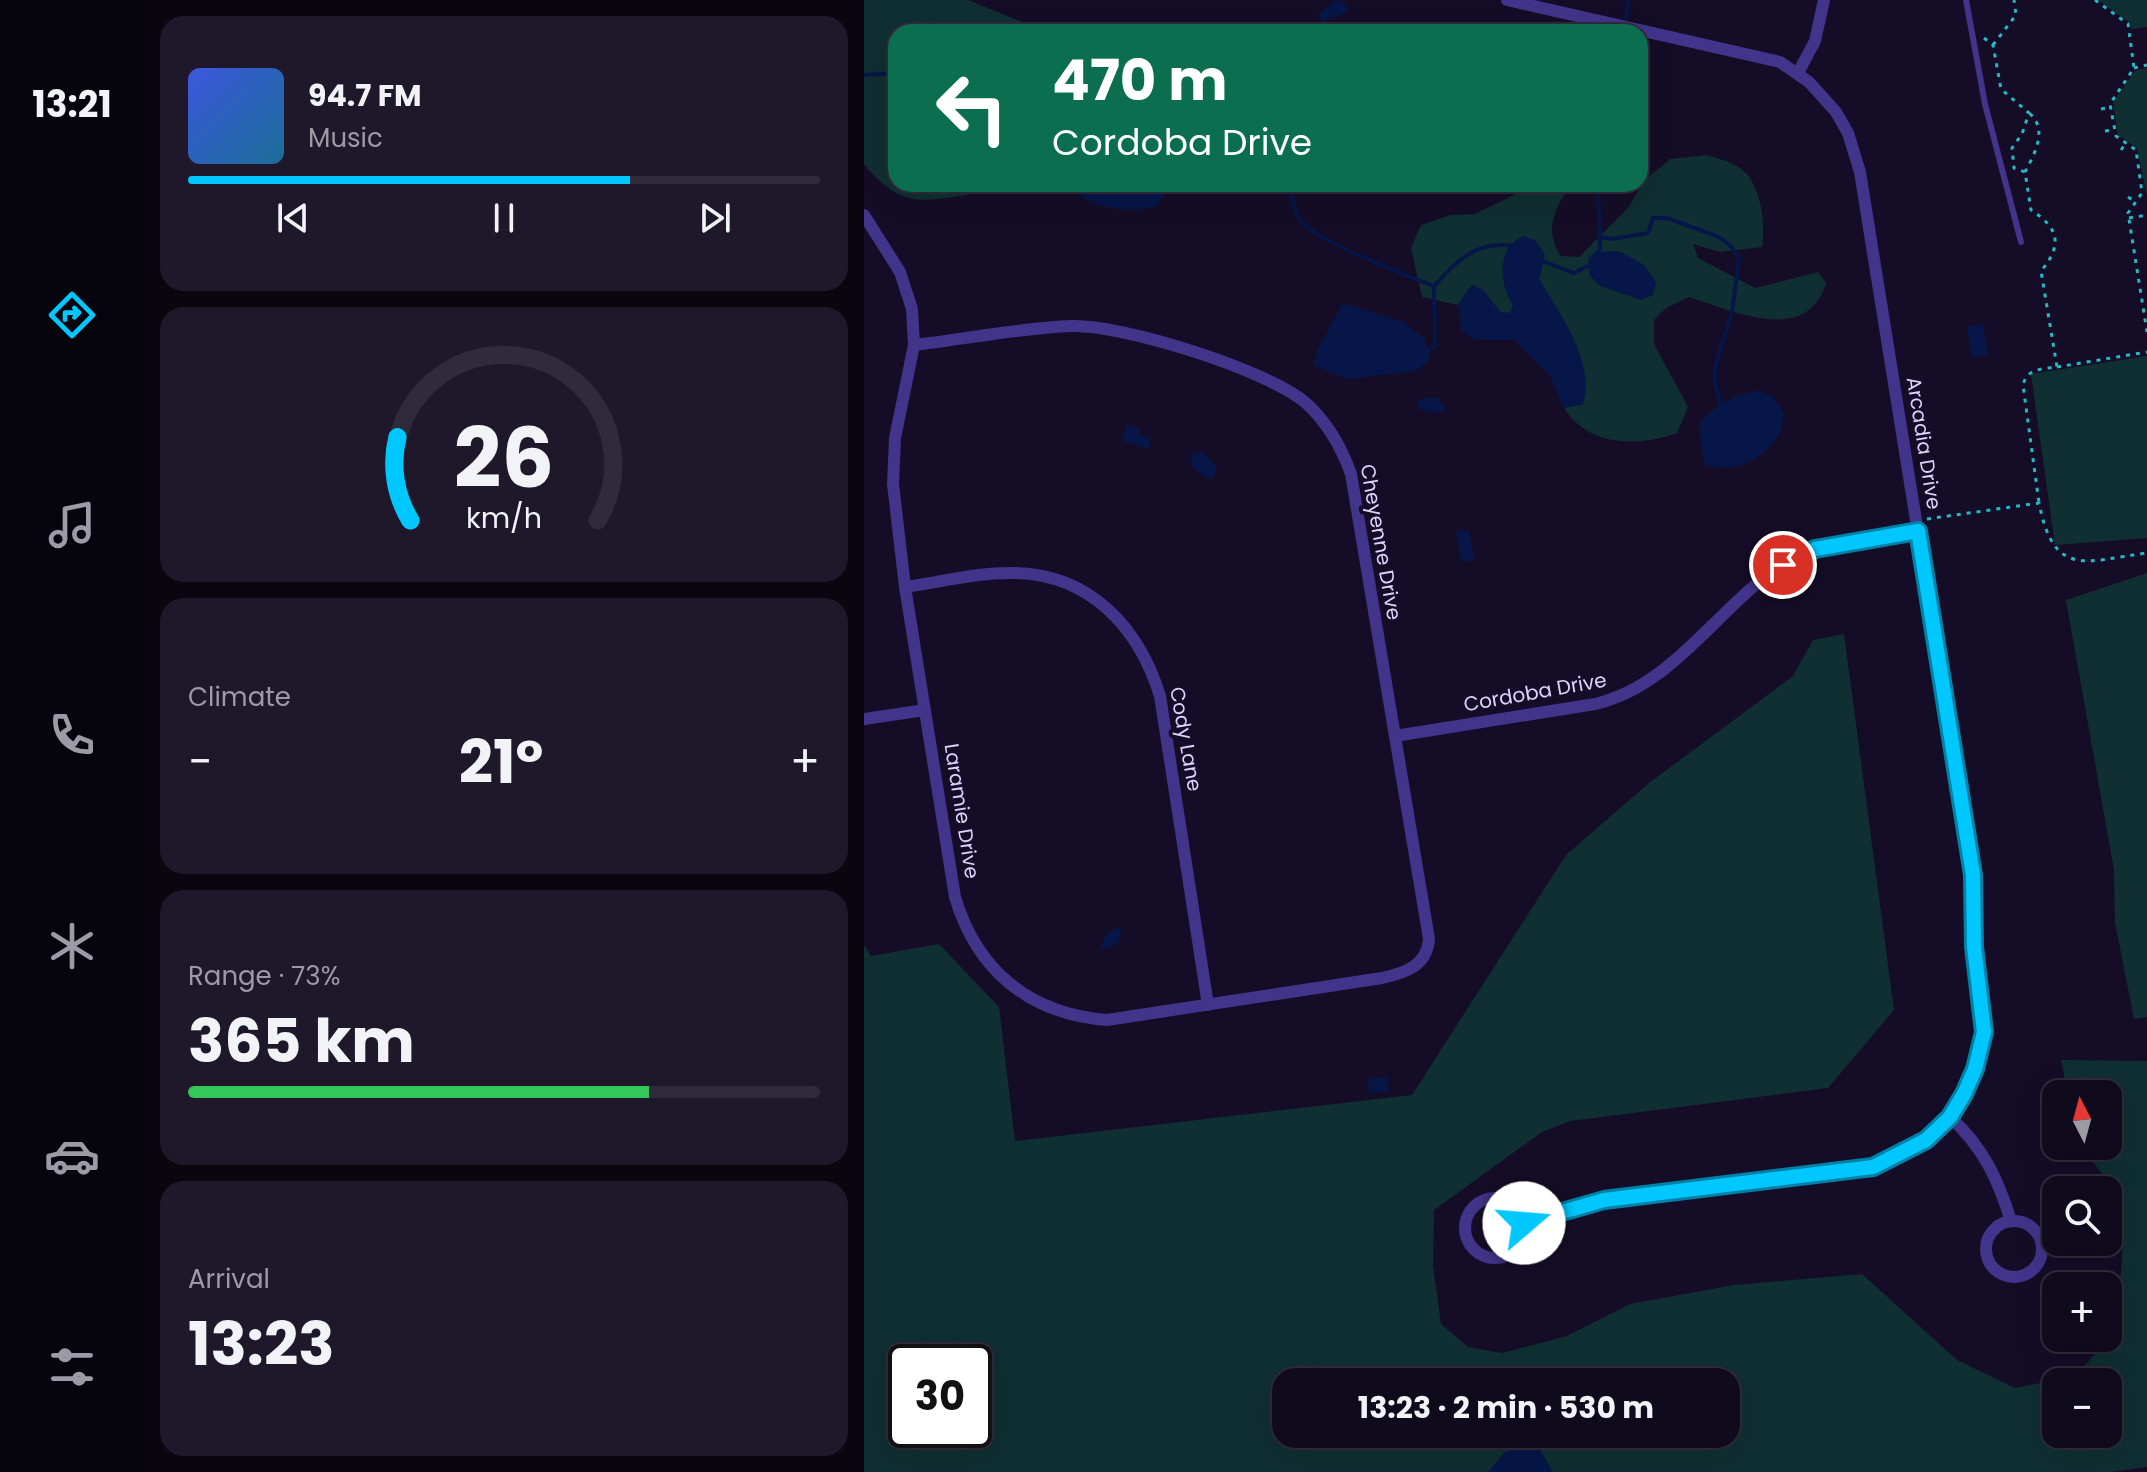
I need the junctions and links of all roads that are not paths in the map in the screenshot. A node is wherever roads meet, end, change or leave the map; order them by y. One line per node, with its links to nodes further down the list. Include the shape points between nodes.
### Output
1 (1507, 0): 4 (street, Arcadia Drive)
2 (1824, 0): 6 (street, via 1815,41)
3 (1966, 0): 8 (lane, via 1985,104)
4 (1618, 24)
5 (1648, 31): 6 (street, Arcadia Drive, via 1756,54)
6 (1798, 73): 10 (street, Arcadia Drive, via 1836,112 1855,151)
7 (864, 215): 9 (street, Laramie Drive, via 904,282)
8 (2021, 242)
9 (914, 345): 11 (street, Laramie Drive, via 892,461); 14 (street, Cheyenne Drive, via 1072,326 1109,329 1259,376 1306,403 1329,428 1351,474)
10 (1918, 531): 14 (street, Cordoba Drive, via 1831,545 1792,559 1771,572 1667,668 1627,694 1595,704); 17 (street, Arcadia Drive, via 1973,875 1974,947 1983,1005 1984,1032 1975,1069)
11 (905, 587): 12 (street, Laramie Drive); 16 (street, Cody Lane, via 992,574 1038,576 1097,599 1132,635 1160,696)
12 (925, 710): 13 (street); 16 (street, Laramie Drive, via 955,897 972,942 995,971 1030,1000 1076,1017 1127,1018)
13 (864, 719)
14 (1395, 736): 15 (street, Cheyenne Drive, via 1429,939)
15 (1422, 960): 16 (street, Laramie Drive, via 1400,974)
16 (1208, 1005)
17 (1950, 1117): 18 (street, via 1983,1151); 19 (street, Arcadia Drive, via 1916,1147 1873,1167 1604,1200)
18 (2011, 1221): 18 (street, via 1989,1236 1985,1253 2000,1274 2018,1278 2040,1260 2041,1241 2029,1225)
19 (1524, 1223): 19 (street, via 1511,1202 1491,1198 1474,1206 1465,1232 1481,1254 1499,1257 1517,1247)

